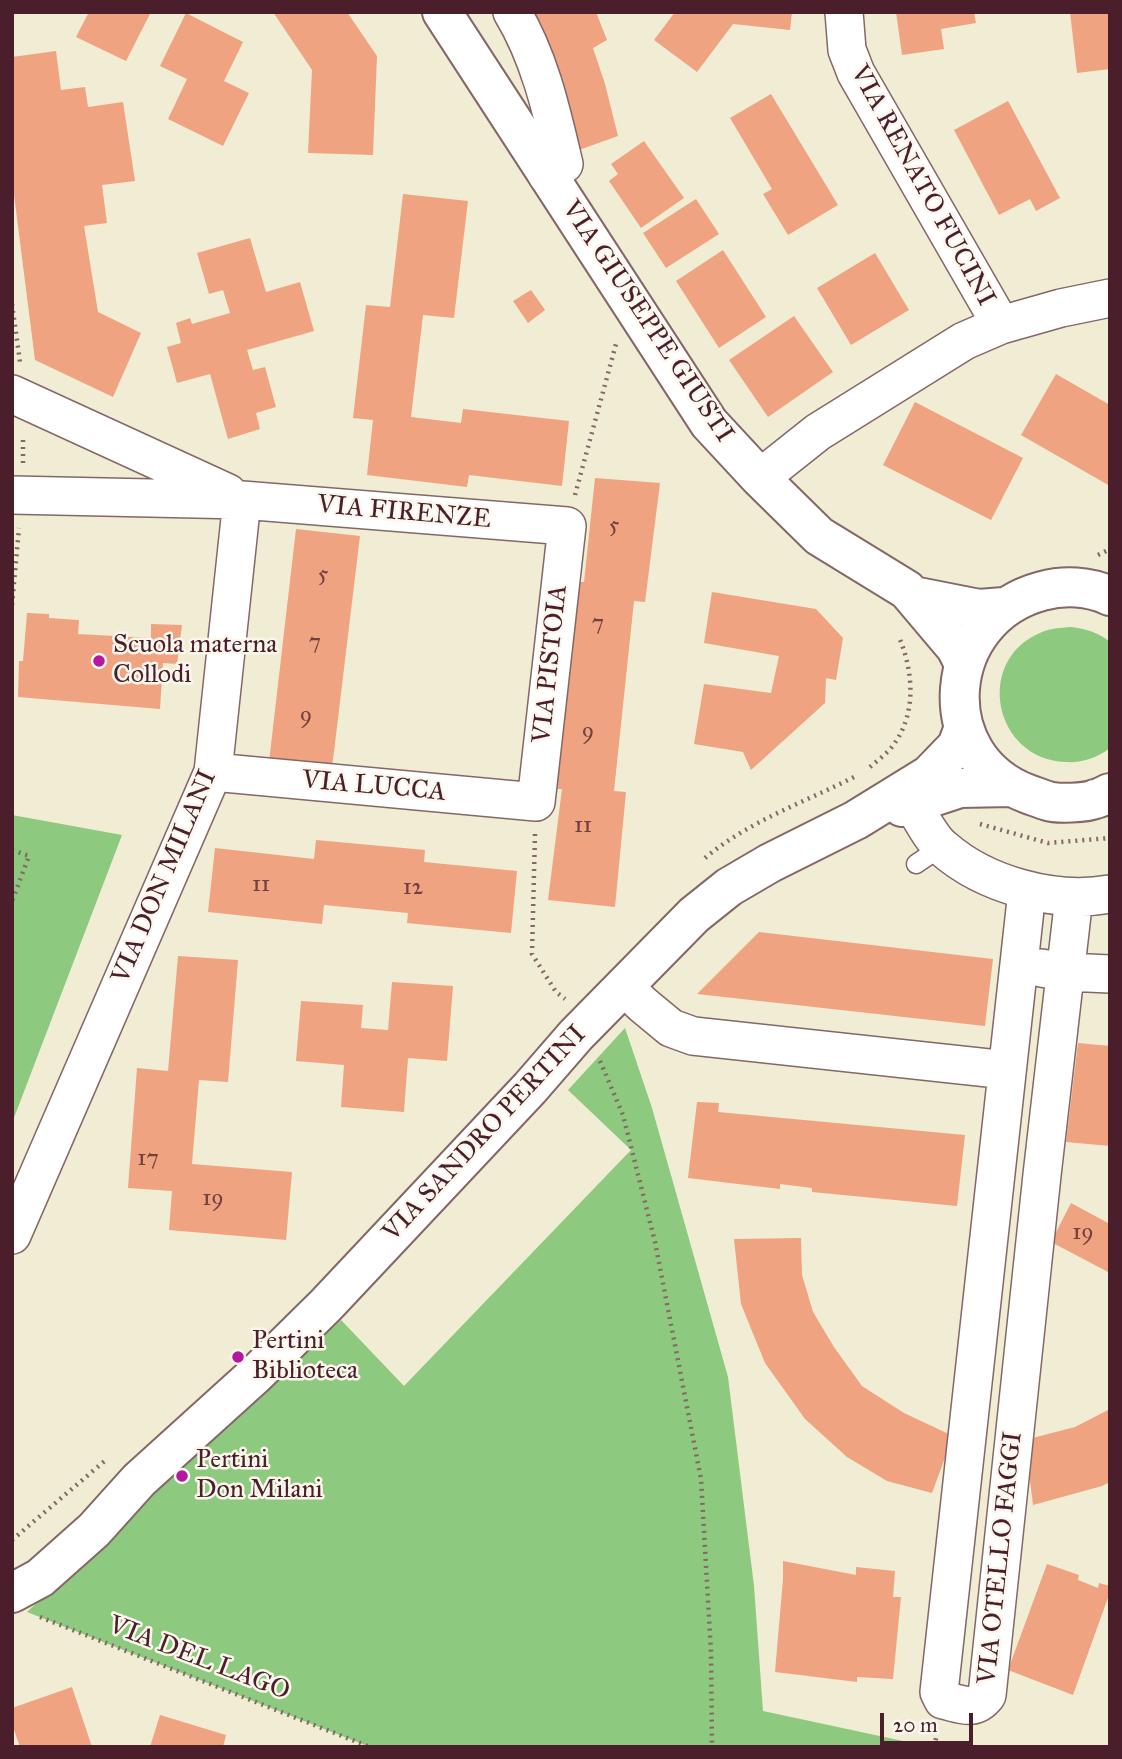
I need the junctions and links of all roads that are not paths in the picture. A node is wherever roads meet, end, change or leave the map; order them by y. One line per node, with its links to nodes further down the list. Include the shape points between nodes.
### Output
1 (442, 12): 4 (street, VIA GIUSEPPE GIUSTI)
2 (512, 12): 4 (street, VIA GIUSEPPE GIUSTI, via 550,107)
3 (844, 12): 6 (street, VIA RENATO FUCINI, via 847,50 856,73)
4 (556, 169): 8 (street, VIA GIUSEPPE GIUSTI, via 629,301 709,423)
5 (1110, 298): 6 (street)
6 (1001, 325): 8 (street, VIA RENATO FUCINI, via 964,341 818,432)
7 (18, 397): 10 (street, VIA FIRENZE)
8 (760, 478): 13 (street, VIA GIUSEPPE GIUSTI, via 819,536)
9 (17, 495): 10 (street, VIA FIRENZE)
10 (242, 500): 11 (street, VIA FIRENZE); 17 (street, VIA DON MILANI)
11 (567, 526): 20 (street, VIA PISTOIA)
12 (1108, 594): 14 (street, VIA GIUSEPPE GIUSTI, via 1053,588)
13 (913, 596): 14 (street, VIA GIUSEPPE GIUSTI, via 979,609); 15 (street, VIA GIUSEPPE GIUSTI)
14 (1004, 607): 15 (street, VIA GIUSEPPE GIUSTI, via 980,632)
15 (964, 664): 16 (street, VIA GIUSEPPE GIUSTI, via 959,695)
16 (964, 727): 18 (street, VIA GIUSEPPE GIUSTI, via 990,771); 22 (street, VIA SANDRO PERTINI, via 957,746 929,775)
17 (213, 772): 20 (street, VIA LUCCA); 32 (street, VIA DON MILANI)
18 (1011, 787): 19 (street, VIA GIUSEPPE GIUSTI, via 1051,802 1093,800); 21 (street, VIA SANDRO PERTINI, via 960,788)
19 (1110, 793)
20 (536, 802)
21 (912, 804): 22 (street, VIA SANDRO PERTINI); 23 (street, VIA OTELLO FAGGI, via 929,855)
22 (856, 820): 28 (street, VIA SANDRO PERTINI, via 729,887 694,915)
23 (1027, 891): 24 (street, VIA OTELLO FAGGI); 25 (street, VIA OTELLO FAGGI)
24 (1092, 896): 26 (street, VIA OTELLO FAGGI)
25 (1018, 966): 26 (street); 29 (street, VIA OTELLO FAGGI)
26 (1066, 972): 27 (street); 31 (street, VIA OTELLO FAGGI)
27 (1110, 974)
28 (624, 986): 29 (street, via 671,1028 693,1037); 33 (street, VIA SANDRO PERTINI, via 326,1305)
29 (1007, 1070): 30 (street, VIA OTELLO FAGGI)
30 (998, 1170): 31 (street); 31 (street, VIA OTELLO FAGGI, via 939,1692 943,1700 974,1707 988,1696)
31 (1042, 1175)
32 (12, 1235)
33 (139, 1480): 34 (street, VIA SANDRO PERTINI, via 80,1515 27,1562); 35 (street, VIA SANDRO PERTINI, via 94,1530 40,1578)
34 (12, 1586)
35 (26, 1605)

